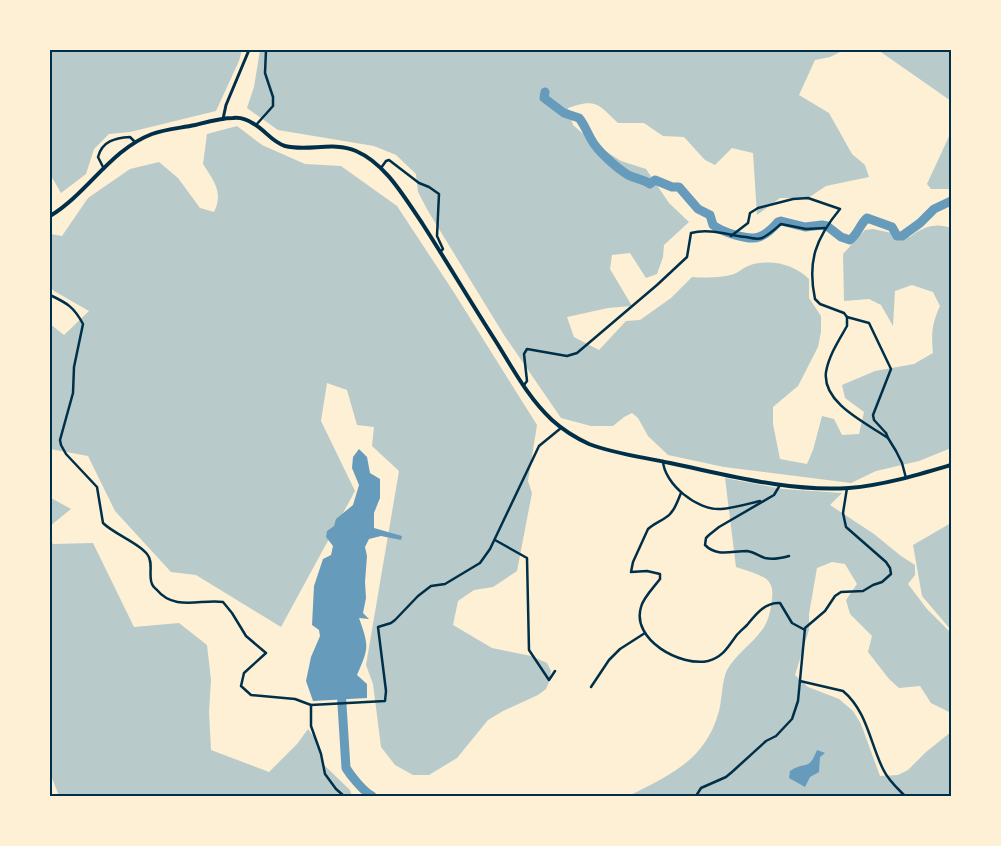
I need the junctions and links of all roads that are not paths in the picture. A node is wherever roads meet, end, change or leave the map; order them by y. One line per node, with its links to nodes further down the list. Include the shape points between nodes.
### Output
1 (249, 50): 3 (street)
2 (266, 50): 4 (street, via 265,73 273,106)
3 (223, 119): 4 (main road, via 242,119); 5 (main road, via 166,130)
4 (256, 125): 6 (main road, via 285,146 348,148)
5 (135, 142): 7 (main road); 7 (street, via 130,137 118,138 104,145 98,157)
6 (381, 168): 11 (main road, via 407,200); 11 (street, via 389,160 439,194 437,236 443,249)
7 (104, 169): 8 (main road)
8 (50, 216)
9 (826, 226): 10 (street, via 806,229 781,224 760,239); 10 (street, via 840,209 808,198 793,199 758,208 750,213 748,223); 13 (street, via 814,252 814,299)
10 (731, 236): 14 (street, via 706,230 691,233 687,257 577,353 567,356 527,349 524,354 527,381)
11 (440, 252): 14 (main road)
12 (50, 295): 31 (street, via 72,307 83,324 74,367 73,394 60,440 66,454 97,487 103,523 147,553 152,584 164,598 189,604 223,602 246,636 266,653 242,676 244,691 251,695 295,699)
13 (847, 317): 16 (street, via 869,323 891,368 873,415); 16 (street, via 847,326 826,370 827,388 855,418)
14 (524, 385): 15 (main road, via 537,405)
15 (561, 427): 17 (main road, via 599,447); 24 (street, via 539,446)
16 (888, 438): 19 (street, via 902,463)
17 (663, 461): 20 (main road); 22 (street, via 664,469)
18 (951, 465): 19 (main road)
19 (906, 478): 21 (main road)
20 (780, 485): 21 (main road); 23 (street, via 774,495)
21 (847, 488): 26 (street, via 843,513 846,527 886,562 891,574 864,591 841,592 826,611)
22 (681, 493): 23 (street, via 700,505 720,510); 27 (street, via 668,516 648,529 633,562 631,572 660,574 660,579 641,606 641,625)
23 (764, 500): 25 (street, via 709,535 705,546 721,553 747,551 774,559)
24 (495, 540): 28 (street, via 527,558 529,650 549,680); 31 (street, via 480,563 445,584 431,586 396,620 378,627 385,701)
25 (789, 556)
26 (804, 630): 27 (street, via 792,623 780,603 775,603 758,611 720,656 698,662 667,652); 29 (street)
27 (645, 633): 30 (street, via 614,655)
28 (555, 671)
29 (800, 681): 33 (street, via 795,712 784,729 726,777 701,788); 34 (street, via 847,694 860,712 883,770)
30 (591, 687)
31 (311, 704): 32 (street, via 311,726 325,774)
32 (344, 796)
33 (696, 796)
34 (905, 796)

